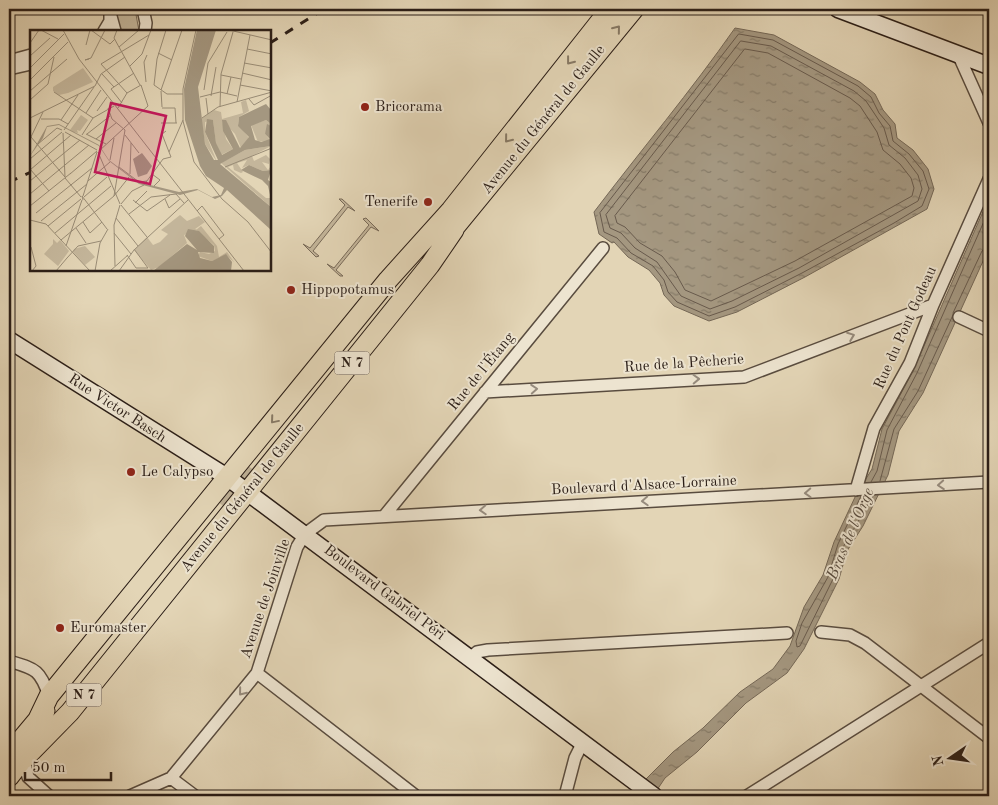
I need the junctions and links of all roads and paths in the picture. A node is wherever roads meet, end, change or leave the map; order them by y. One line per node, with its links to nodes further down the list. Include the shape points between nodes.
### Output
1 (143, 9): 8 (street)
2 (610, 9): 17 (main road, Avenue du Général de Gaulle / N 7, one-way to 17)
3 (634, 9): 18 (main road, Avenue du Général de Gaulle / N 7, one-way to 3)
4 (842, 9): 9 (main road)
5 (110, 11): 6 (street, via 110,21); 7 (street)
6 (105, 30)
7 (115, 30)
8 (145, 30)
9 (958, 54): 13 (main road); 15 (street)
10 (30, 56): 11 (street)
11 (9, 61)
12 (30, 64): 14 (street)
13 (986, 64)
14 (9, 69)
15 (989, 123)
16 (989, 179): 21 (street, Rue du Pont Godeau)
17 (452, 210): 20 (main road, Avenue du Général de Gaulle / N 7); 27 (main road, Avenue du Général de Gaulle / N 7, one-way to 27, via 388,280)
18 (454, 230): 20 (main road, Avenue du Général de Gaulle / N 7); 30 (main road, Avenue du Général de Gaulle / N 7)
19 (603, 248): 25 (street, Rue de l'Étang)
20 (392, 295): 26 (main road, Avenue du Général de Gaulle / N 7)
21 (933, 305): 25 (street, Rue de la Pêcherie, one-way to 21, via 744,377); 29 (street, Rue du Pont Godeau, via 910,363 874,428)
22 (959, 317): 23 (street)
23 (989, 331)
24 (9, 340): 27 (main road, Rue Victor Basch)
25 (485, 392): 32 (street, Rue de l'Étang)
26 (255, 464)
27 (227, 477): 30 (main road, Rue Victor Basch); 42 (main road, Avenue du Général de Gaulle / N 7)
28 (989, 482): 29 (street, Boulevard d'Alsace-Lorraine, one-way to 29)
29 (856, 490): 32 (street, Boulevard d'Alsace-Lorraine, one-way to 32)
30 (248, 493): 33 (main road, Boulevard Gabriel Péri); 46 (main road, Avenue du Général de Gaulle / N 7, via 70,712)
31 (222, 505): 37 (main road, Avenue du Général de Gaulle / N 7)
32 (385, 515): 33 (street, Boulevard d'Alsace-Lorraine, via 329,518)
33 (305, 534): 38 (main road, Boulevard Gabriel Péri); 40 (street, Avenue de Joinville, via 273,619)
34 (821, 632): 41 (street, via 850,635 865,643)
35 (787, 633): 38 (street, via 488,650 477,652)
36 (989, 643): 41 (street)
37 (97, 658): 43 (main road, Avenue du Général de Gaulle / N 7); 46 (main road, Avenue du Général de Gaulle / N 7)
38 (470, 658): 45 (main road, Boulevard Gabriel Péri, via 518,696 555,733)
39 (9, 661): 42 (street, via 34,668 41,675)
40 (257, 673): 48 (street, Avenue de Joinville, one-way to 48); 53 (street)
41 (921, 686): 44 (street); 56 (street)
42 (49, 696): 43 (main road, Avenue du Général de Gaulle / N 7)
43 (38, 719): 46 (main road, Avenue du Général de Gaulle / N 7)
44 (989, 738)
45 (580, 747): 49 (main road, Boulevard Gabriel Péri); 54 (street)
46 (16, 756): 47 (main road, Avenue du Général de Gaulle / N 7); 50 (street, via 28,777)
47 (9, 777)
48 (171, 778): 51 (street, Avenue de Joinville); 52 (street)
49 (636, 791): 55 (main road, Boulevard Gabriel Péri)
50 (49, 796)
51 (130, 796)
52 (195, 796)
53 (416, 796)
54 (565, 796)
55 (654, 796)
56 (747, 796)

